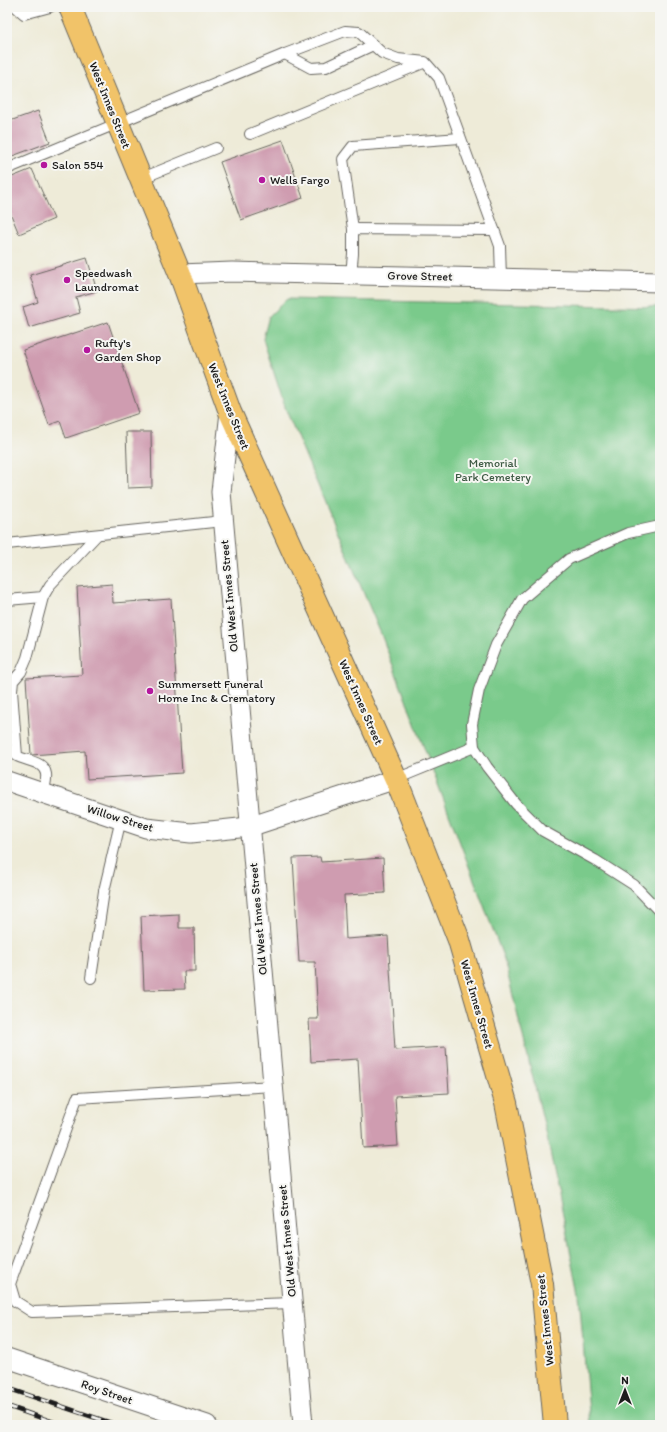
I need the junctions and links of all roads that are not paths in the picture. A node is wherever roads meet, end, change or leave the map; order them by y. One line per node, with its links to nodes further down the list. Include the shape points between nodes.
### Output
1 (16, 7): 2 (lane, via 24,14)
2 (50, 7)
3 (70, 7): 7 (main road, West Innes Street)
4 (373, 45): 5 (lane, via 326,67 311,68); 5 (lane, via 359,32 345,31); 6 (lane, via 382,53 398,59)
5 (285, 54): 7 (lane)
6 (425, 62): 8 (lane); 9 (lane, via 439,78)
7 (118, 124): 11 (lane); 12 (main road, West Innes Street)
8 (250, 134)
9 (460, 138): 13 (lane, via 353,146 343,159); 14 (lane)
10 (216, 148): 12 (lane)
11 (7, 169)
12 (140, 179): 15 (main road, West Innes Street)
13 (353, 229): 14 (lane); 16 (lane)
14 (494, 230): 17 (lane, via 500,246)
15 (180, 274): 16 (street, Grove Street, via 232,272); 19 (main road, West Innes Street)
16 (350, 275): 17 (street, Grove Street)
17 (501, 278): 18 (street, Grove Street)
18 (660, 282)
19 (230, 412): 20 (street, Old West Innes Street, via 221,492); 27 (main road, West Innes Street)
20 (223, 521): 22 (lane); 31 (street, Old West Innes Street)
21 (660, 526): 26 (lane, via 628,533 569,559 522,599 496,645 479,690 472,724)
22 (97, 535): 23 (lane); 24 (lane, via 50,584)
23 (7, 544)
24 (43, 597): 25 (lane); 29 (lane, via 27,658 21,672 13,681 12,691 17,756 43,768 46,774)
25 (7, 600)
26 (474, 747): 27 (lane); 32 (lane, via 516,804 543,830 634,886)
27 (396, 779): 31 (street, Willow Street); 39 (main road, West Innes Street, via 459,940 506,1103 542,1284)
28 (7, 782): 29 (street, Willow Street)
29 (44, 794): 30 (street, Willow Street)
30 (121, 819): 31 (street, Willow Street, via 146,828 191,833); 33 (lane, via 104,891)
31 (249, 827): 34 (street, Old West Innes Street)
32 (660, 912)
33 (91, 978)
34 (273, 1086): 35 (street, Old West Innes Street); 35 (lane, via 77,1098 10,1284 15,1301 32,1312)
35 (292, 1303): 38 (street, Old West Innes Street)
36 (7, 1358): 37 (street, Roy Street)
37 (207, 1425)
38 (303, 1425)
39 (555, 1425)

